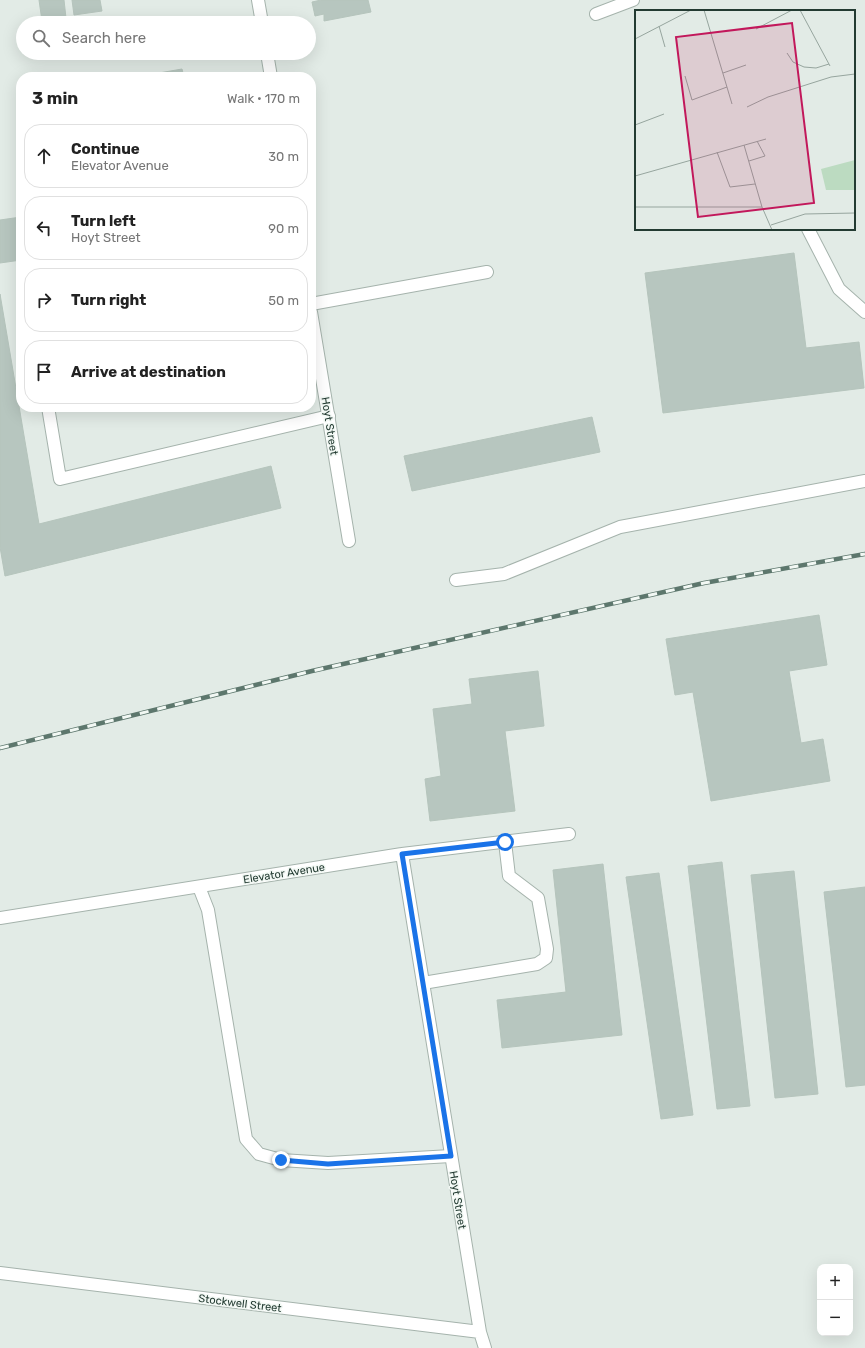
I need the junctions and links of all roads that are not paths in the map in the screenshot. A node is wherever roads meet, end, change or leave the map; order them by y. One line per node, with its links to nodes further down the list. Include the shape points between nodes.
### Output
1 (258, 0): 4 (street)
2 (633, 0): 3 (street)
3 (596, 14)
4 (261, 16)
5 (268, 60): 6 (street)
6 (270, 72)
7 (809, 230): 10 (street, via 839,289)
8 (487, 272): 9 (street)
9 (316, 303)
10 (865, 312)
11 (316, 343): 13 (street, Hoyt Street)
12 (49, 412): 13 (street, via 60,479)
13 (328, 416): 15 (street, Hoyt Street)
14 (865, 481): 16 (street, via 620,527 504,574)
15 (349, 541)
16 (456, 580)
17 (569, 834): 18 (street, Elevator Avenue)
18 (505, 842): 19 (street, Elevator Avenue); 22 (street, via 509,876 538,898 547,949 546,958 537,964)
19 (402, 854): 20 (street, Elevator Avenue); 22 (street, Hoyt Street)
20 (200, 886): 21 (street, Elevator Avenue); 23 (street, via 208,910 246,1139 259,1154 281,1160 328,1164)
21 (0, 918)
22 (423, 984): 23 (street, Hoyt Street)
23 (451, 1156): 25 (street, Hoyt Street)
24 (0, 1273): 25 (street, Stockwell Street)
25 (480, 1332): 26 (street, Hoyt Street)
26 (485, 1348)

